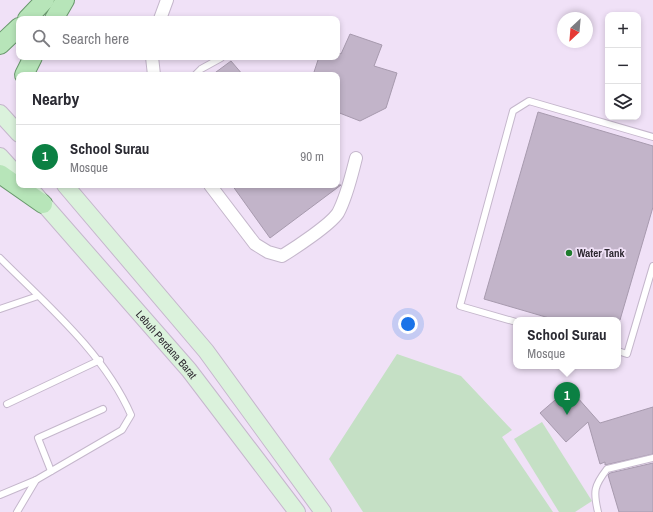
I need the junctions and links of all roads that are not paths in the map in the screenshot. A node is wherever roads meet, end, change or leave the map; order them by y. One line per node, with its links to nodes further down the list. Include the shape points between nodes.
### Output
1 (45, 0): 4 (main road)
2 (66, 0): 5 (main road)
3 (167, 0): 6 (street)
4 (30, 16)
5 (56, 16)
6 (161, 16)
7 (16, 29): 8 (main road)
8 (0, 45)
9 (32, 60): 12 (main road)
10 (152, 60): 13 (street)
11 (217, 60): 14 (lane)
12 (26, 72)
13 (154, 72)
14 (198, 72)
15 (0, 113): 16 (street)
16 (16, 131)
17 (653, 137): 32 (lane, via 529,101 513,111 460,306)
18 (0, 156): 21 (street)
19 (356, 158): 26 (street, via 347,193 337,214 301,245 282,256 268,252 255,244)
20 (0, 174): 22 (main road)
21 (16, 174)
22 (16, 185)
23 (21, 188): 27 (main road)
24 (29, 188): 27 (street, Lebuh Perdana Barat)
25 (68, 188): 43 (street, via 206,351)
26 (212, 188)
27 (44, 204): 42 (street, Lebuh Perdana Barat, via 189,370)
28 (0, 258): 30 (lane)
29 (653, 266): 33 (lane, via 627,354)
30 (38, 296): 31 (lane); 34 (lane)
31 (0, 309)
32 (513, 321)
33 (621, 352)
34 (100, 360): 35 (lane); 38 (lane, via 124,398 131,415 122,430)
35 (7, 404)
36 (103, 409): 38 (lane, via 38,438)
37 (653, 458): 44 (lane, via 607,469 597,483 594,495)
38 (51, 471): 39 (lane)
39 (36, 480): 40 (lane); 41 (lane)
40 (0, 495)
41 (17, 512)
42 (297, 512)
43 (324, 512)
44 (598, 512)

